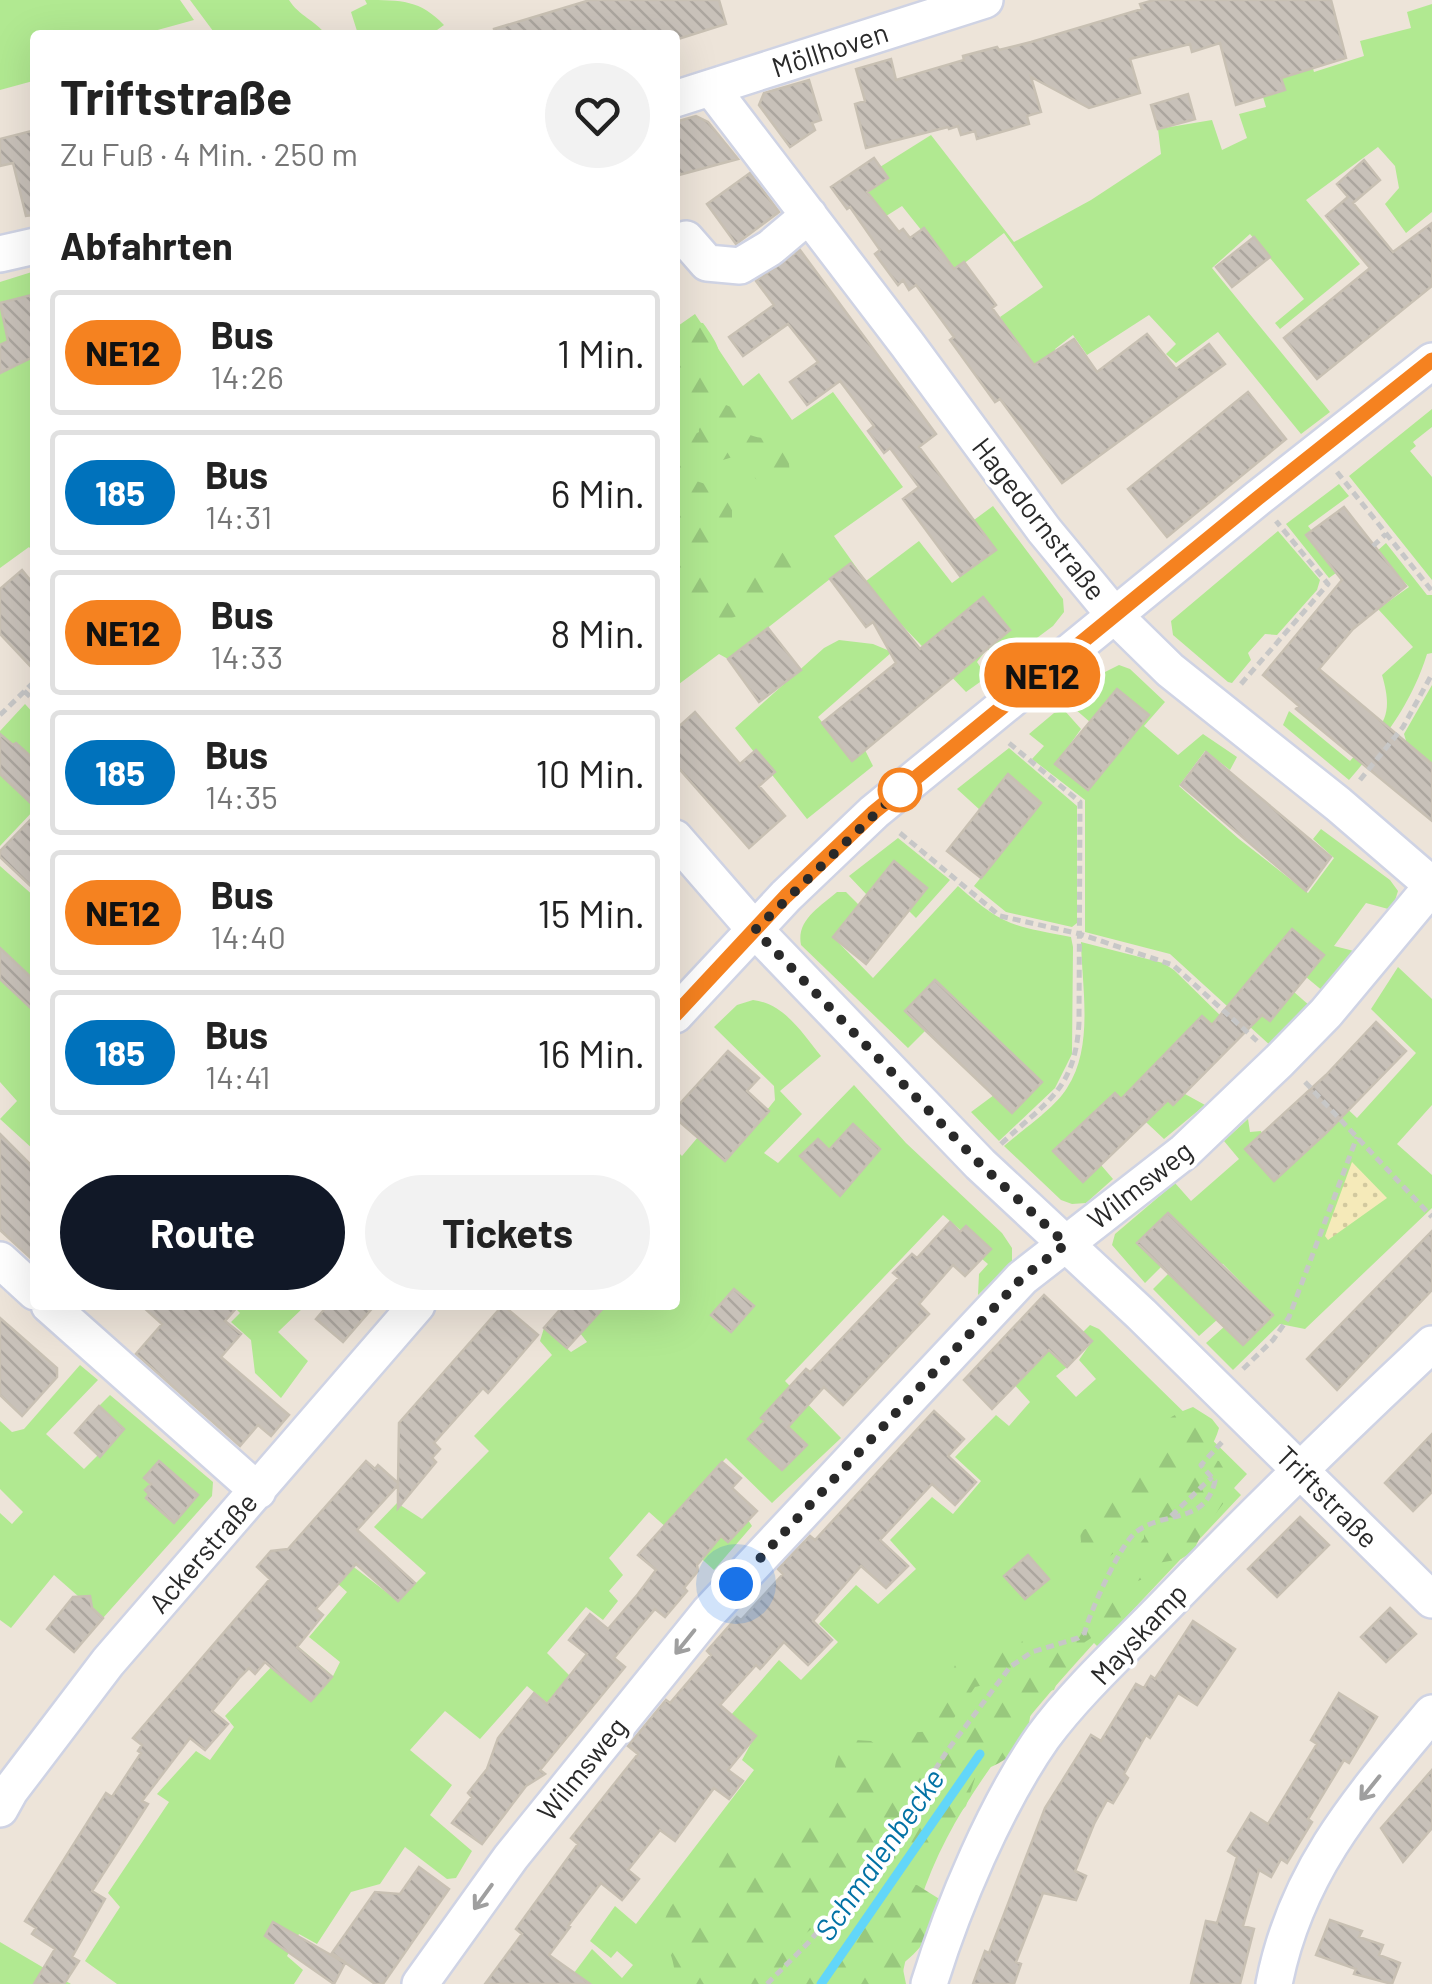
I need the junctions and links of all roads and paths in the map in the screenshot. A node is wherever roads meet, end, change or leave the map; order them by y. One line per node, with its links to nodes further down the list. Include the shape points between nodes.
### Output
1 (985, 0): 2 (street, Möllhoven)
2 (712, 88): 3 (street, Möllhoven); 4 (street, Hagedornstraße)
3 (680, 98)
4 (809, 216): 5 (street, via 740,266 708,263); 14 (street, Hagedornstraße)
5 (686, 238)
6 (30, 247): 7 (street)
7 (0, 254)
8 (1432, 360): 9 (street)
9 (1319, 449): 10 (street); 11 (path)
10 (1258, 498): 14 (street); 19 (path, via 1328,584)
11 (1386, 534): 12 (path); 13 (path)
12 (1373, 546)
13 (1432, 591)
14 (1116, 617): 19 (street, Hagedornstraße); 21 (street)
15 (1432, 674): 22 (path, via 1404,727)
16 (30, 686): 17 (path)
17 (24, 691): 18 (path); 20 (path)
18 (30, 697)
19 (1220, 709): 22 (street, Hagedornstraße)
20 (0, 715)
21 (984, 722): 23 (street); 27 (path, via 1080,802)
22 (1338, 804): 25 (street, Hagedornstraße)
23 (874, 812): 26 (street); 27 (path, via 1000,916)
24 (680, 844): 26 (street, Triftstraße)
25 (1432, 886): 29 (street, Wilmsweg)
26 (755, 930): 28 (street); 31 (street, Triftstraße)
27 (1080, 934): 29 (path, via 1185,972); 31 (path, via 1076,1055 1064,1085)
28 (680, 1010)
29 (1281, 1059): 30 (path); 33 (street, Wilmsweg, via 1185,1151)
30 (1357, 1137): 32 (path); 39 (path, via 1289,1316)
31 (980, 1164): 33 (street, Triftstraße)
32 (1432, 1218)
33 (1066, 1244): 39 (street, Triftstraße); 50 (street, Wilmsweg, one-way to 50, via 1022,1278 709,1612 511,1857)
34 (0, 1260): 35 (street)
35 (30, 1287)
36 (56, 1310): 43 (street)
37 (413, 1310): 43 (street, Ackerstraße)
38 (1432, 1344): 41 (street, Mayskamp)
39 (1220, 1392): 40 (street, Triftstraße)
40 (1246, 1418): 41 (street, Triftstraße); 42 (path, via 1201,1464)
41 (1299, 1468): 45 (street, Triftstraße); 47 (street, Mayskamp)
42 (1213, 1476): 44 (path); 44 (path, via 1204,1504 1187,1516)
43 (258, 1491): 49 (street, Ackerstraße)
44 (1170, 1516): 46 (path, via 1138,1530 1125,1544)
45 (1432, 1600)
46 (1083, 1634): 47 (path); 51 (path, via 1010,1667 875,1864)
47 (1112, 1661): 52 (street, Mayskamp, via 1044,1736 1006,1800)
48 (1432, 1713): 53 (street, one-way to 53, via 1320,1856 1292,1917)
49 (3, 1794)
50 (420, 1984)
51 (767, 1984)
52 (929, 1984)
53 (1274, 1984)

